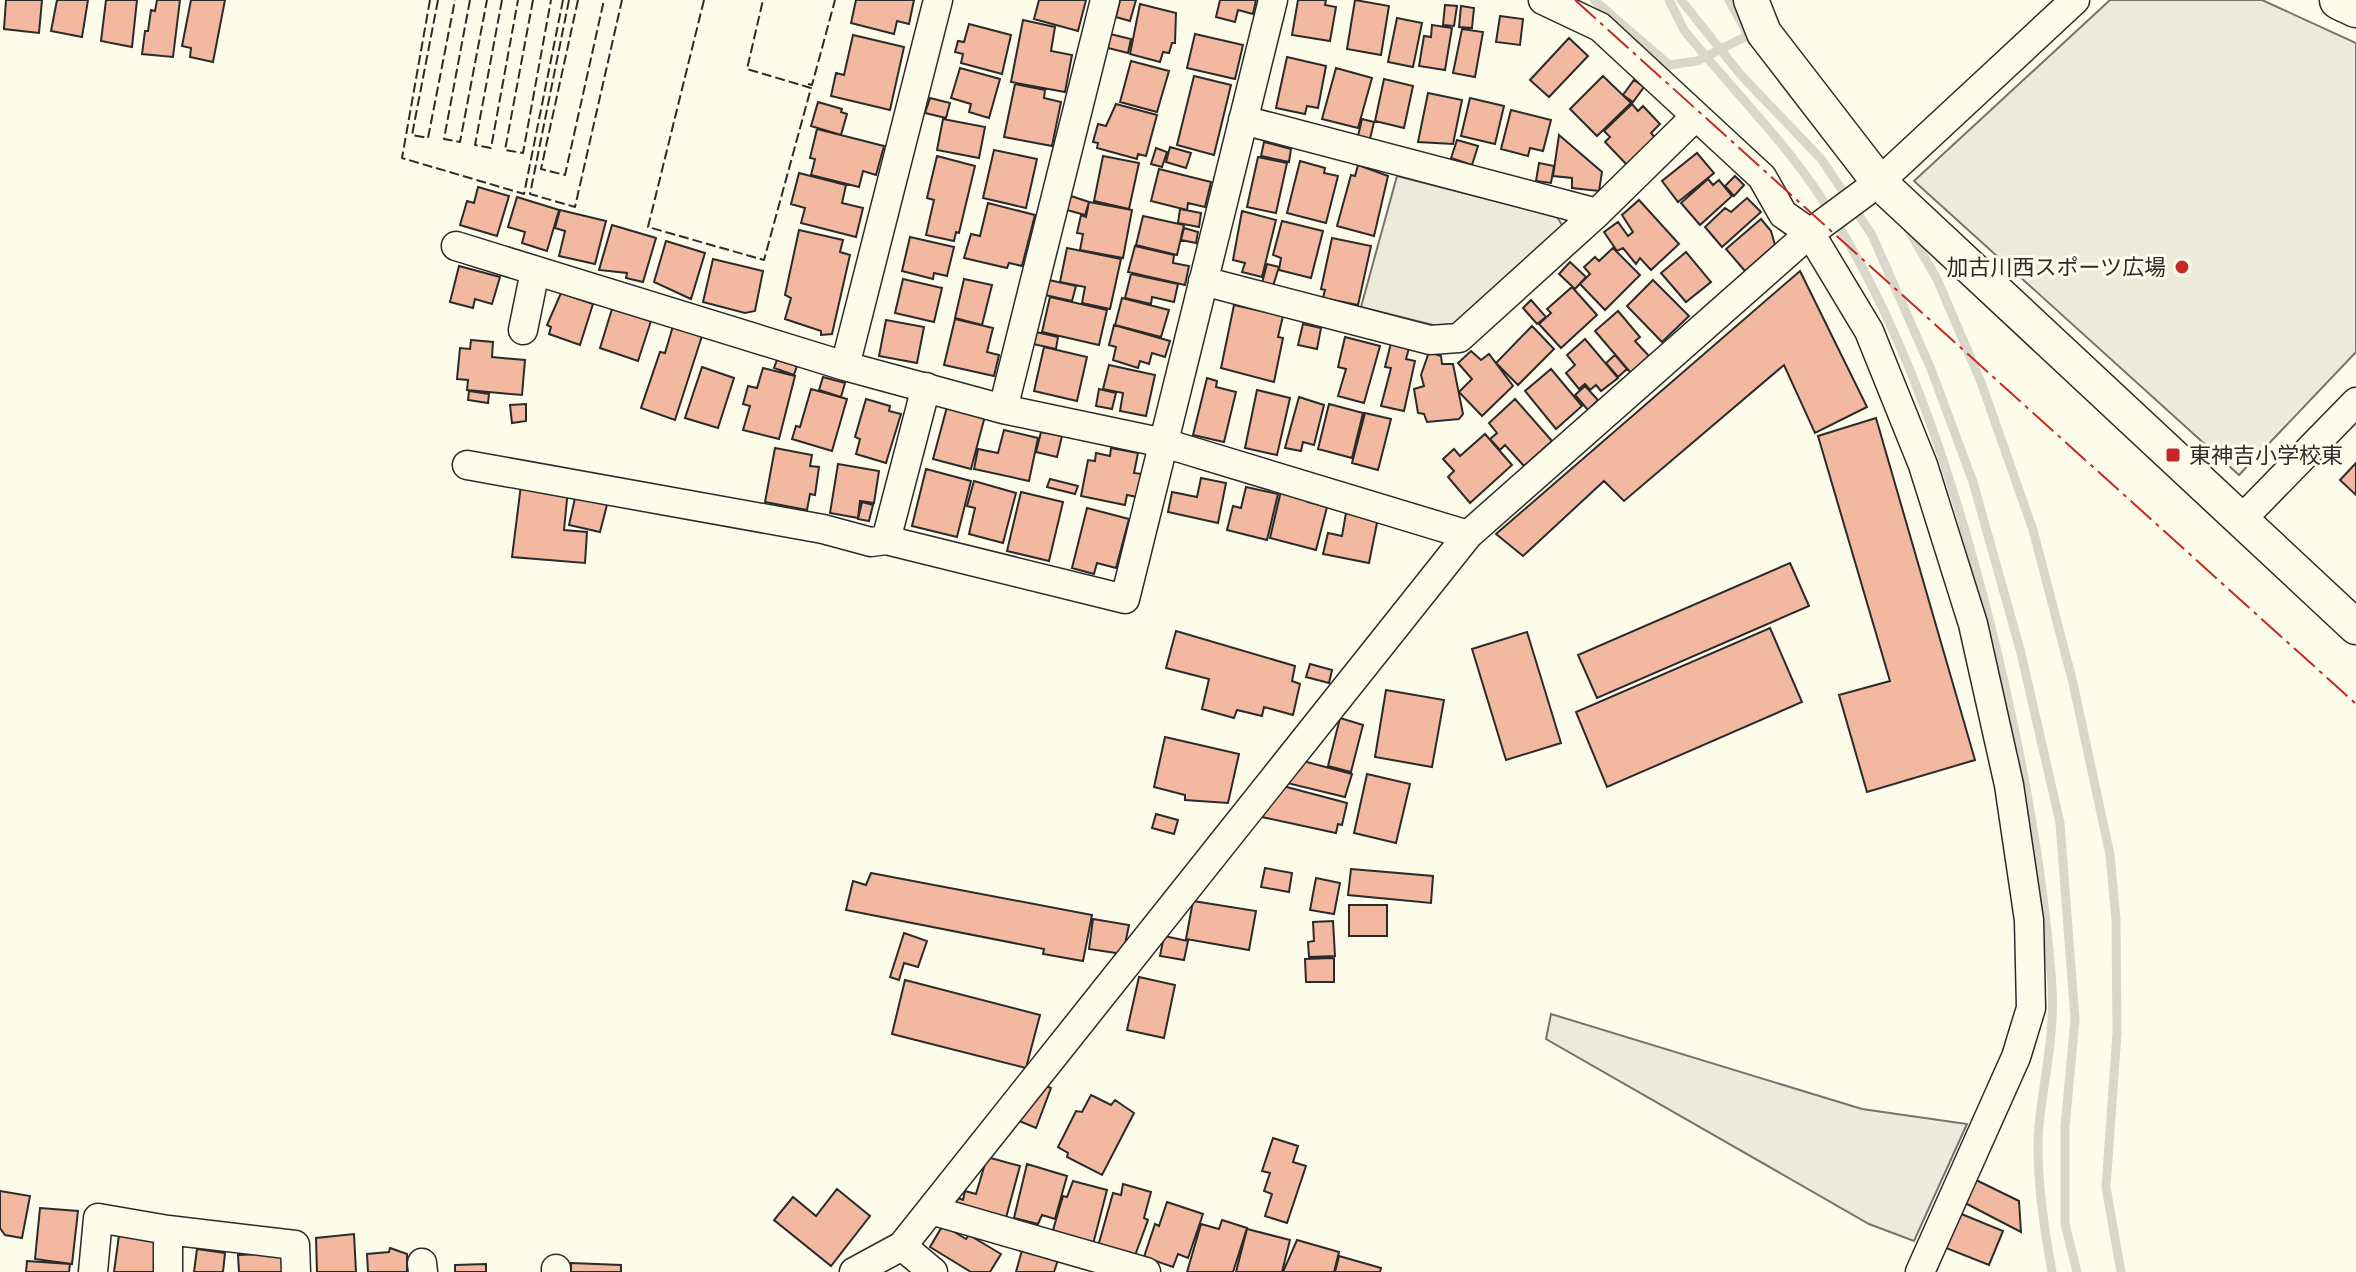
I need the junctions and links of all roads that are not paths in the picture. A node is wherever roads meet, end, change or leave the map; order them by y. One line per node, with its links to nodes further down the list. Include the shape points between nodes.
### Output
1 (938, 0): 18 (street)
2 (1105, 0): 21 (street)
3 (1273, 0): 10 (street)
4 (1546, 0): 9 (street, via 1600,27)
5 (1751, 0): 11 (street, via 1764,33)
6 (2075, 0): 11 (street)
7 (2339, 0): 8 (main road)
8 (2356, 8)
9 (1695, 117): 12 (street); 13 (street, via 1762,177 1783,214)
10 (1243, 120): 12 (street); 16 (street)
11 (1879, 182): 13 (street); 24 (street)
12 (1597, 213): 16 (street, via 1459,338 1430,340)
13 (1810, 233): 25 (street); 37 (street, via 1869,331 1923,465 1973,624 2009,785 2029,920 2031,1008 2016,1057)
14 (456, 246): 15 (street)
15 (535, 271): 17 (street); 18 (street)
16 (1203, 281): 22 (street)
17 (523, 330)
18 (845, 366): 19 (street)
19 (926, 387): 21 (street); 26 (street)
20 (2356, 402): 24 (street)
21 (1003, 409): 22 (street)
22 (1164, 443): 25 (street); 26 (street, via 1125,599)
23 (467, 465): 26 (street, via 871,542)
24 (2241, 520): 27 (street)
25 (1468, 535): 28 (street)
26 (886, 540)
27 (2356, 627)
28 (931, 1210): 30 (street); 36 (street)
29 (168, 1230): 31 (street, via 98,1218); 32 (street); 33 (street, via 295,1245)
30 (902, 1246): 34 (street); 35 (street)
31 (93, 1272)
32 (168, 1272)
33 (296, 1272)
34 (854, 1272)
35 (933, 1272)
36 (1146, 1272)
37 (1920, 1272)

